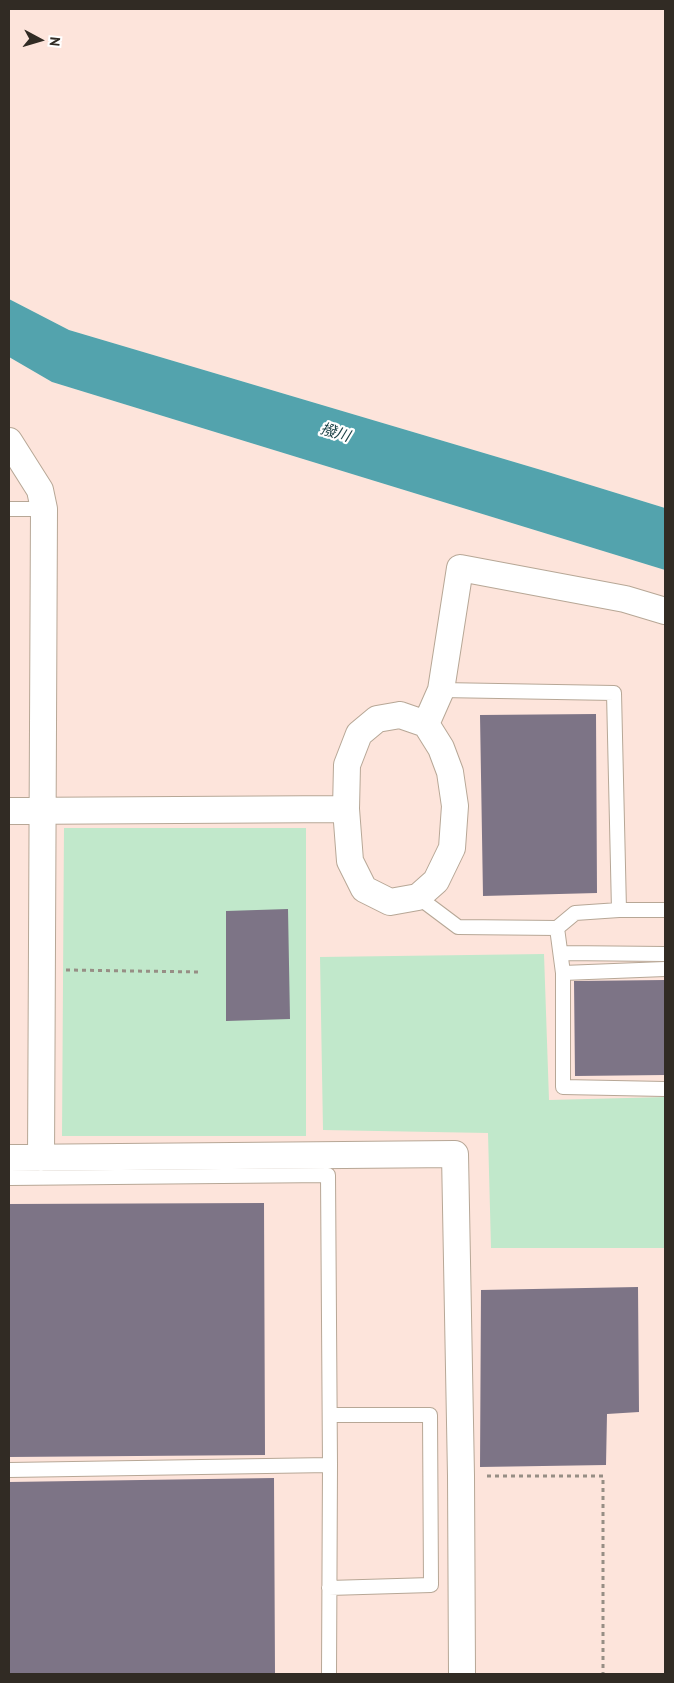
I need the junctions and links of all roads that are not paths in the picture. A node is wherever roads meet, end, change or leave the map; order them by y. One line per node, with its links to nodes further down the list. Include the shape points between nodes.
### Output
1 (9, 441): 3 (street, via 40,490)
2 (9, 509): 3 (lane)
3 (44, 509): 9 (street)
4 (665, 610): 5 (street, via 625,599 460,568)
5 (441, 690): 6 (street); 11 (lane, via 614,693)
6 (426, 724): 7 (street, via 400,715 377,718 358,734 348,765); 10 (street, via 441,748 450,772 455,806 452,848 436,881)
7 (346, 809): 9 (street); 10 (street, via 350,861 364,889 390,902)
8 (9, 811): 9 (street)
9 (43, 811): 20 (street)
10 (418, 898): 13 (lane, via 458,928)
11 (619, 910): 12 (lane); 13 (lane, via 575,913)
12 (665, 910)
13 (557, 928): 14 (lane)
14 (561, 953): 15 (lane); 17 (lane)
15 (665, 954)
16 (665, 969): 17 (lane)
17 (563, 973): 18 (lane, via 563,1086)
18 (665, 1089)
19 (9, 1158): 20 (street)
20 (41, 1158): 27 (street, via 455,1154)
21 (9, 1178): 22 (lane, via 328,1175)
22 (330, 1415): 23 (lane); 25 (lane, via 430,1415 431,1576 431,1585)
23 (330, 1465): 24 (lane); 25 (lane)
24 (9, 1470)
25 (330, 1588): 26 (lane)
26 (329, 1674)
27 (462, 1674)

